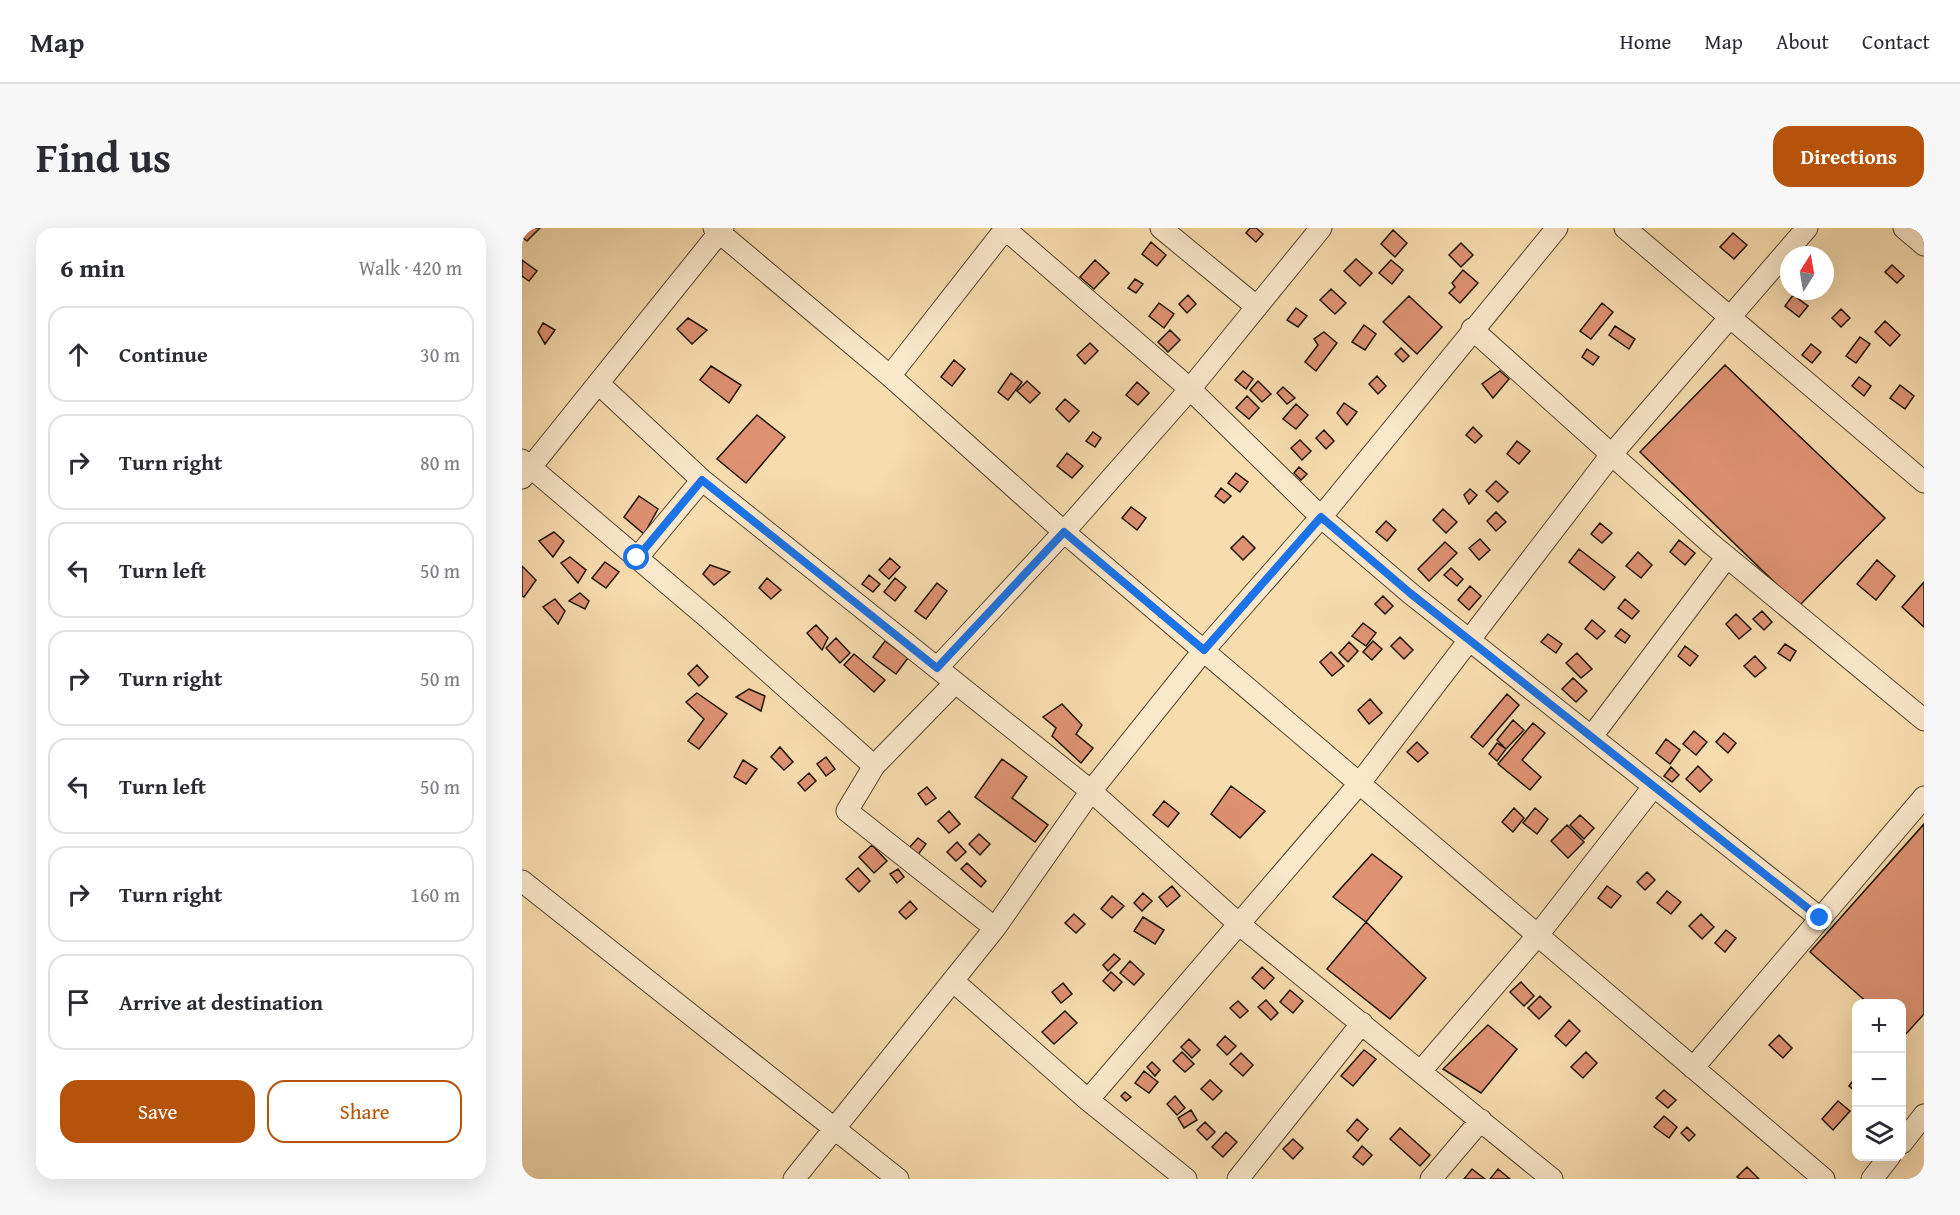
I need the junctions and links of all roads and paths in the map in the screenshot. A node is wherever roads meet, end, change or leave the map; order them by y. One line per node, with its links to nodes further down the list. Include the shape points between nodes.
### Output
1 (1005, 228): 13 (street); 15 (street)
2 (1161, 228): 10 (street)
3 (1321, 228): 10 (street)
4 (1557, 228): 12 (street)
5 (1625, 228): 11 (street)
6 (1807, 228): 11 (street)
7 (1904, 228): 9 (street)
8 (719, 230): 13 (street); 14 (street)
9 (1924, 245)
10 (1257, 307): 15 (street)
11 (1730, 318): 16 (street); 18 (street)
12 (1472, 329): 16 (street); 20 (street)
13 (890, 376): 21 (street)
14 (598, 384): 17 (street); 19 (street)
15 (1190, 389): 20 (street); 21 (street)
16 (1611, 455): 22 (street); 24 (street)
17 (525, 469): 23 (street)
18 (1920, 472)
19 (702, 480): 23 (street); 26 (street)
20 (1321, 517): 24 (street); 25 (street)
21 (1064, 532): 25 (street); 26 (street)
22 (1727, 557): 28 (street); 29 (street)
23 (637, 558): 30 (street)
24 (1469, 639): 29 (street); 31 (street)
25 (1204, 650): 31 (street); 33 (street)
26 (937, 668): 27 (street)
27 (955, 683): 30 (street); 33 (street)
28 (1924, 720)
29 (1592, 736): 32 (street)
30 (874, 766): 38 (street, via 848,811)
31 (1359, 784): 37 (street); 39 (street)
32 (1654, 786): 36 (street); 39 (street)
33 (1091, 791): 37 (street); 38 (street)
34 (1924, 797): 36 (street)
35 (522, 881): 47 (street)
36 (1820, 918): 42 (street)
37 (1240, 925): 41 (street); 44 (street)
38 (995, 928): 40 (street)
39 (1537, 936): 42 (street); 43 (street)
40 (953, 981): 44 (street); 47 (street)
41 (1362, 1023): 43 (street); 53 (street)
42 (1693, 1068): 56 (street)
43 (1421, 1071): 46 (street)
44 (1088, 1100): 52 (street)
45 (1924, 1115): 48 (street)
46 (1481, 1120): 54 (street); 55 (street)
47 (837, 1127): 50 (street); 51 (street)
48 (1906, 1138)
49 (1886, 1161): 57 (street)
50 (794, 1179)
51 (898, 1179)
52 (1186, 1179)
53 (1238, 1179)
54 (1431, 1179)
55 (1552, 1179)
56 (1824, 1179)
57 (1872, 1179)

